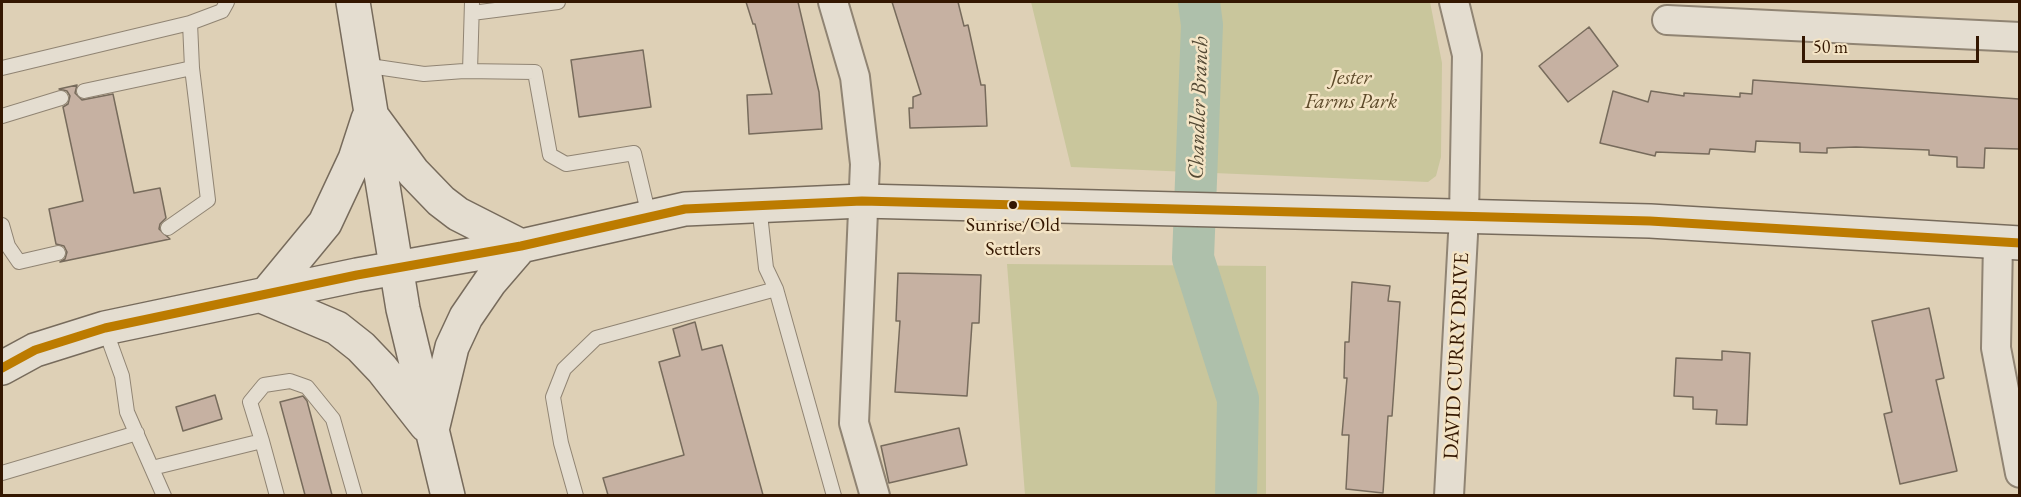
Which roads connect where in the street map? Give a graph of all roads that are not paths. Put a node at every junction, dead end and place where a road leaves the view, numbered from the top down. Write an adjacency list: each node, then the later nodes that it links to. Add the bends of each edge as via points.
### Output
1 (227, 2): 9 (lane, via 222,11)
2 (353, 2): 11 (main road)
3 (558, 2): 6 (lane)
4 (833, 2): 19 (street, via 855,77 865,164)
5 (1454, 2): 22 (street, DAVID CURRY DRIVE, via 1467,55)
6 (472, 7): 14 (lane)
7 (1800, 13): 8 (street); 10 (street)
8 (1667, 20)
9 (190, 22): 12 (lane); 13 (lane)
10 (2019, 37)
11 (363, 65): 14 (lane, via 424,74); 17 (main road)
12 (2, 68)
13 (192, 68): 15 (lane); 24 (lane, via 207,200)
14 (470, 71): 21 (lane, via 535,72 550,155 566,164 634,153)
15 (84, 91)
16 (61, 98): 18 (lane)
17 (370, 113): 26 (main road, via 413,172 441,201); 28 (main road); 30 (main road, via 355,159 325,223)
18 (2, 116)
19 (862, 201): 20 (main road); 22 (main road); 45 (street, via 854,423)
20 (759, 205): 21 (main road, via 685,209); 29 (lane, via 766,268)
21 (649, 216): 26 (main road)
22 (1464, 216): 25 (main road, via 1650,221); 46 (street, DAVID CURRY DRIVE)
23 (2, 225): 27 (lane, via 8,246 19,261)
24 (168, 228)
25 (2008, 242): 37 (street, via 1996,348)
26 (520, 246): 28 (main road); 33 (main road, via 466,317 452,347)
27 (58, 253)
28 (396, 268): 30 (main road); 33 (main road)
29 (776, 289): 43 (lane, via 596,338 564,369 553,397); 44 (lane)
30 (264, 297): 31 (main road); 33 (main road, via 338,328 382,369)
31 (105, 328): 32 (main road, via 35,350); 34 (lane)
32 (2, 368)
33 (431, 431): 42 (main road)
34 (137, 433): 36 (lane); 38 (lane)
35 (261, 441): 36 (lane); 40 (lane); 41 (lane, via 250,402 264,385 290,381 307,387 333,419)
36 (152, 468): 39 (lane)
37 (2019, 473)
38 (2, 474)
39 (164, 495)
40 (277, 495)
41 (355, 495)
42 (448, 495)
43 (576, 495)
44 (834, 495)
45 (875, 495)
46 (1449, 495)

